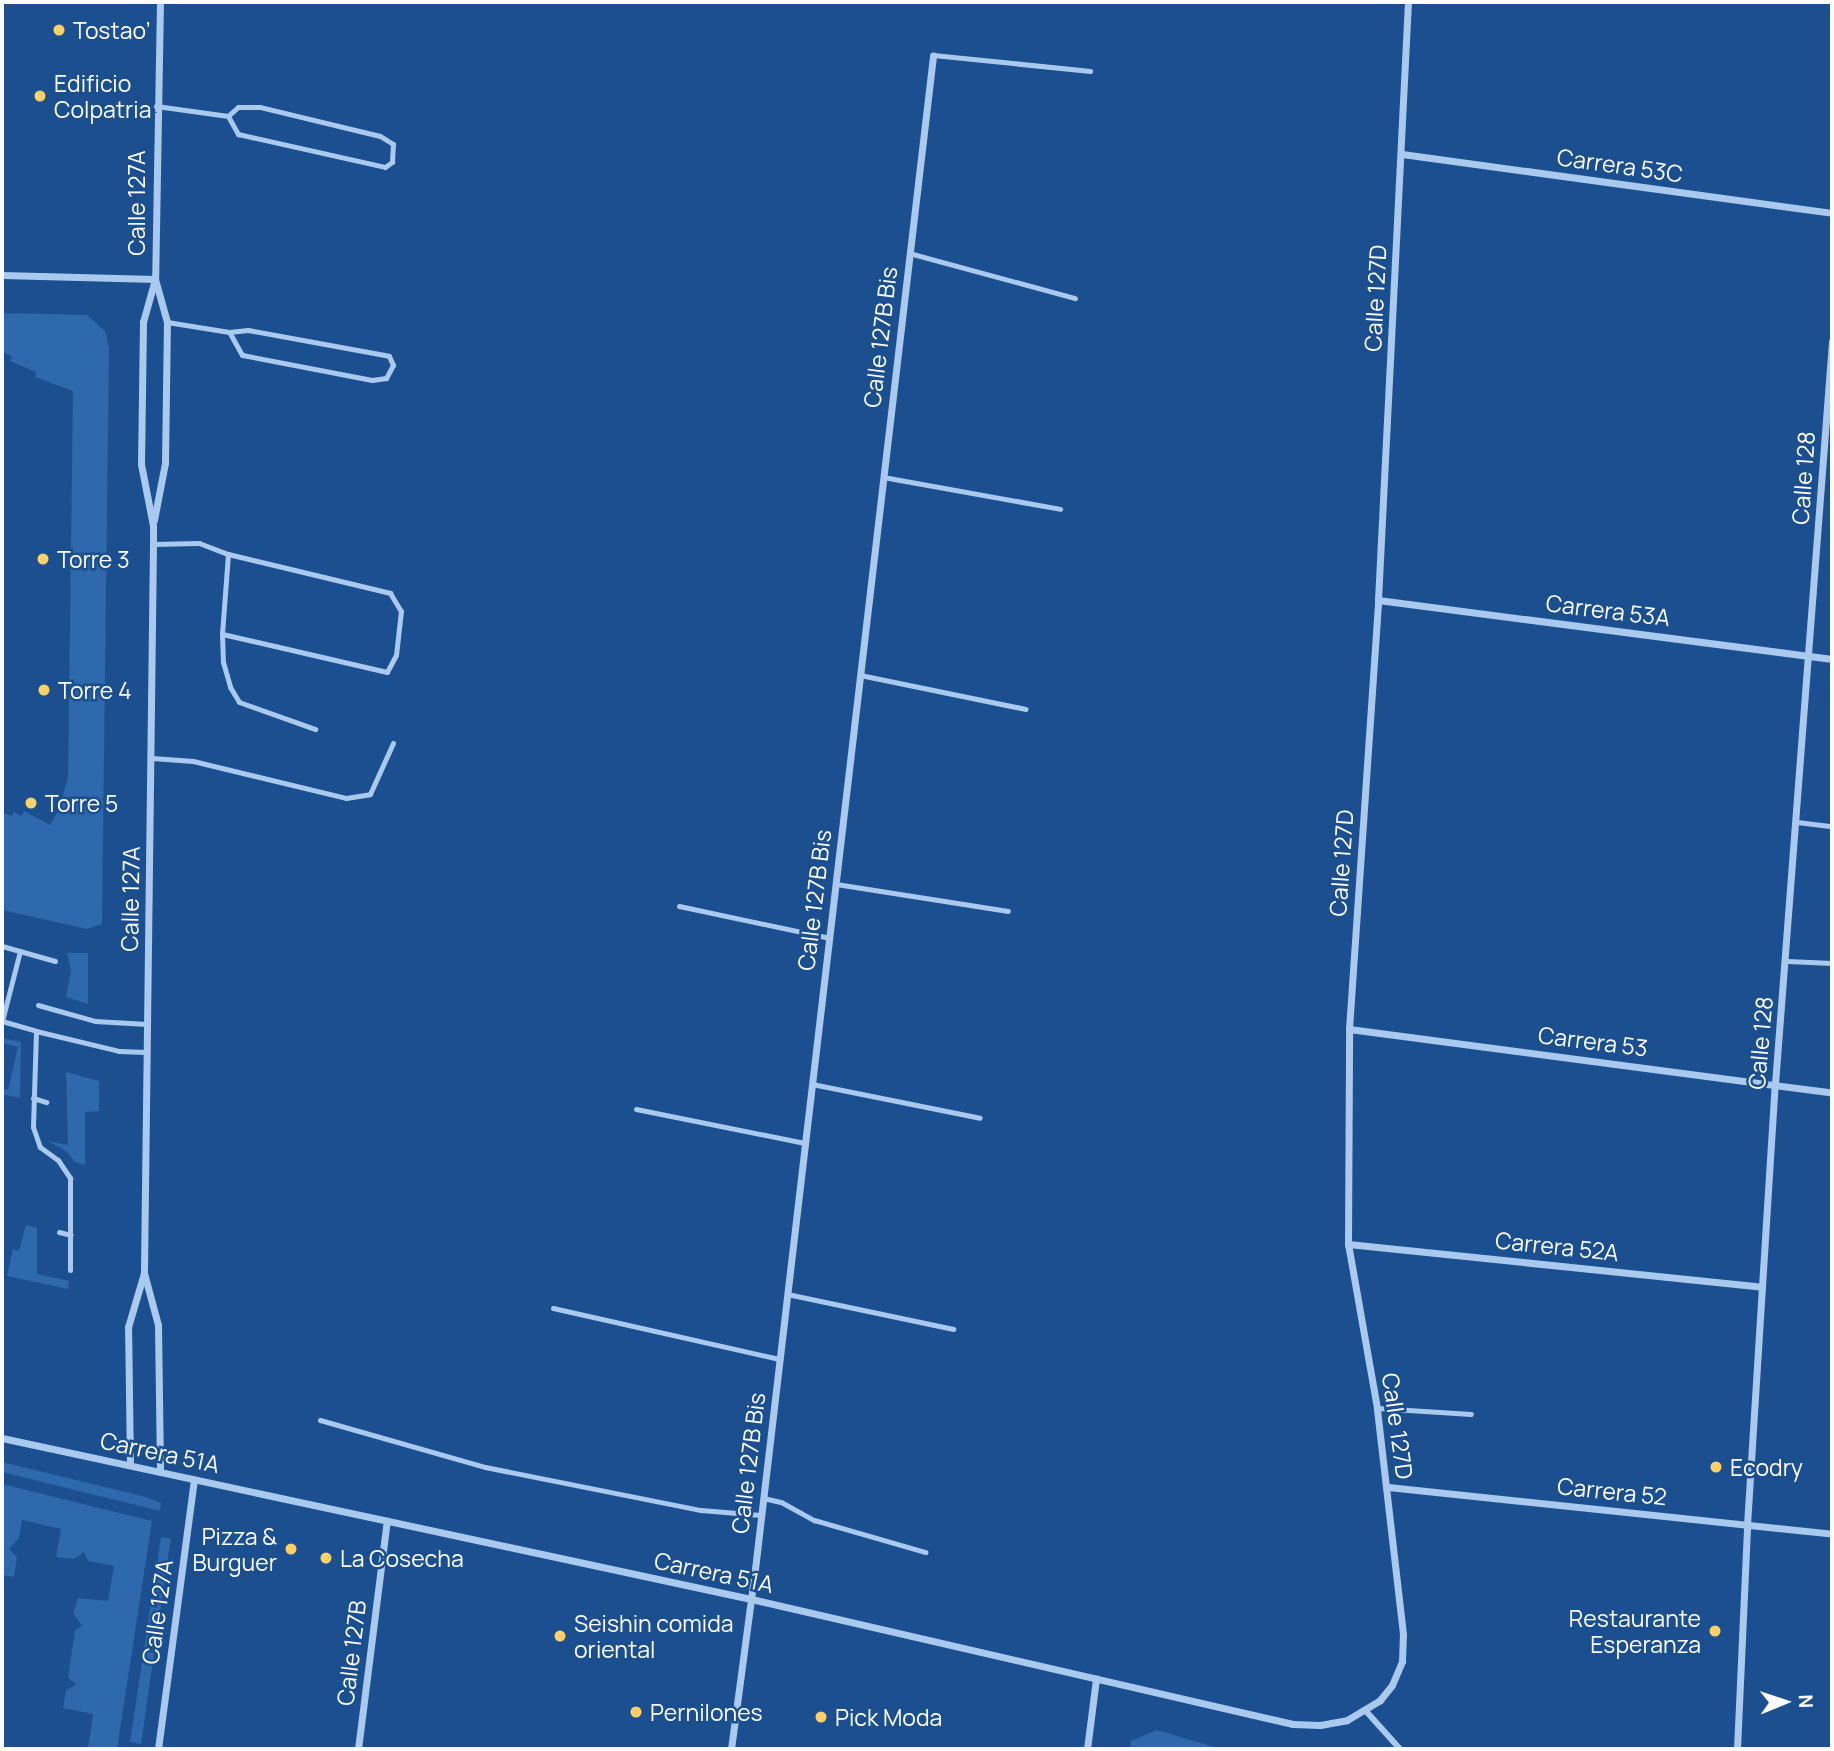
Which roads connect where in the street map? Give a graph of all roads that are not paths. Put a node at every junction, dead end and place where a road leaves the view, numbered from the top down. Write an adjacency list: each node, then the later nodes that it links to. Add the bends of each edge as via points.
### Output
1 (160, 2): 5 (street, Calle 127A)
2 (1408, 2): 7 (street, Calle 127D)
3 (933, 55): 4 (lane); 9 (street, Calle 127B Bis)
4 (1090, 71)
5 (156, 106): 6 (lane); 11 (street, Calle 127A)
6 (228, 116): 6 (lane, via 238,107 260,107 380,136 393,144 392,162 385,167 238,134)
7 (1402, 155): 8 (street, Carrera 53C); 21 (street, Calle 127D)
8 (1832, 213)
9 (909, 253): 12 (lane); 16 (street, Calle 127B Bis)
10 (2, 275): 11 (street)
11 (155, 279): 13 (street, Calle 127A); 18 (street, Calle 127A, via 143,322 141,464)
12 (1075, 298)
13 (167, 322): 14 (lane); 18 (street, Calle 127A, via 165,463)
14 (229, 332): 14 (lane, via 248,330 389,356 393,365 386,378 372,380 242,355)
15 (1832, 341): 23 (street, Calle 128)
16 (883, 477): 17 (lane); 25 (street, Calle 127B Bis)
17 (1060, 509)
18 (153, 526): 19 (street, Calle 127A)
19 (153, 544): 20 (lane, via 199,543); 29 (street, Calle 127A)
20 (228, 554): 22 (lane); 22 (lane, via 390,593 401,611 396,655 387,672)
21 (1378, 600): 23 (street, Carrera 53A); 43 (street, Calle 127D)
22 (222, 634): 27 (lane, via 223,662 239,702)
23 (1810, 656): 24 (street, Carrera 53A); 30 (street, Calle 128)
24 (1832, 659)
25 (860, 675): 26 (lane); 32 (street, Calle 127B Bis)
26 (1026, 709)
27 (315, 729)
28 (393, 743): 29 (lane, via 370,794 346,798 193,761)
29 (152, 758): 42 (street, Calle 127A)
30 (1797, 822): 31 (lane); 39 (street, Calle 128)
31 (1832, 826)
32 (836, 884): 34 (lane); 35 (street, Calle 127B Bis)
33 (679, 906): 35 (lane)
34 (1008, 911)
35 (829, 938): 46 (street, Calle 127B Bis)
36 (2, 946): 37 (lane)
37 (20, 951): 38 (lane); 44 (lane, via 2,1021)
38 (55, 961)
39 (1787, 961): 40 (lane); 47 (street, Calle 128)
40 (1832, 963)
41 (37, 1005): 42 (lane, via 95,1021)
42 (147, 1024): 45 (street, Calle 127A)
43 (1349, 1029): 47 (street, Carrera 53); 58 (street, Calle 127D)
44 (36, 1031): 45 (lane); 49 (lane)
45 (146, 1052): 60 (street, Calle 127A)
46 (812, 1084): 52 (lane); 55 (street, Calle 127B Bis)
47 (1775, 1084): 48 (street, Carrera 53); 61 (street, Calle 128)
48 (1832, 1093)
49 (33, 1098): 50 (lane); 54 (lane)
50 (46, 1102)
51 (636, 1110): 55 (lane)
52 (980, 1118)
53 (23, 1126): 54 (lane)
54 (33, 1127): 57 (lane, via 40,1147 58,1160 70,1178)
55 (805, 1143): 62 (street, Calle 127B Bis)
56 (59, 1232): 57 (lane)
57 (71, 1235): 59 (lane)
58 (1348, 1244): 61 (street, Carrera 52A); 66 (street, Calle 127D)
59 (70, 1270)
60 (144, 1273): 70 (street, Calle 127A, via 128,1327); 71 (street, Calle 127A, via 158,1325)
61 (1762, 1287): 77 (street, Calle 128)
62 (788, 1294): 64 (lane); 65 (street, Calle 127B Bis)
63 (553, 1308): 65 (lane)
64 (953, 1329)
65 (780, 1359): 74 (street, Calle 127B Bis)
66 (1377, 1408): 67 (lane); 73 (street, Calle 127D)
67 (1471, 1414)
68 (320, 1420): 75 (lane, via 485,1467 701,1510)
69 (2, 1438): 70 (street, Carrera 51A)
70 (130, 1465): 71 (street, Carrera 51A)
71 (160, 1472): 72 (street, Carrera 51A)
72 (194, 1479): 76 (street, Carrera 51A); 83 (street, Calle 127A)
73 (1388, 1487): 77 (street, Carrera 52); 82 (street, Calle 127D, via 1402,1661 1392,1685)
74 (763, 1498): 75 (street, Calle 127B Bis); 79 (lane, via 814,1520)
75 (761, 1516): 80 (street, Calle 127B Bis)
76 (387, 1521): 80 (street, Carrera 51A); 84 (street, Calle 127B)
77 (1747, 1525): 78 (street, Carrera 52); 88 (street, Calle 128)
78 (1832, 1534)
79 (925, 1552)
80 (751, 1599): 81 (street, Carrera 51A); 85 (street, Calle 127B Bis)
81 (1096, 1679): 82 (street, Carrera 51A, via 1293,1724 1347,1720); 86 (street)
82 (1365, 1710): 87 (street)
83 (158, 1749)
84 (358, 1749)
85 (731, 1749)
86 (1087, 1749)
87 (1400, 1749)
88 (1737, 1749)

